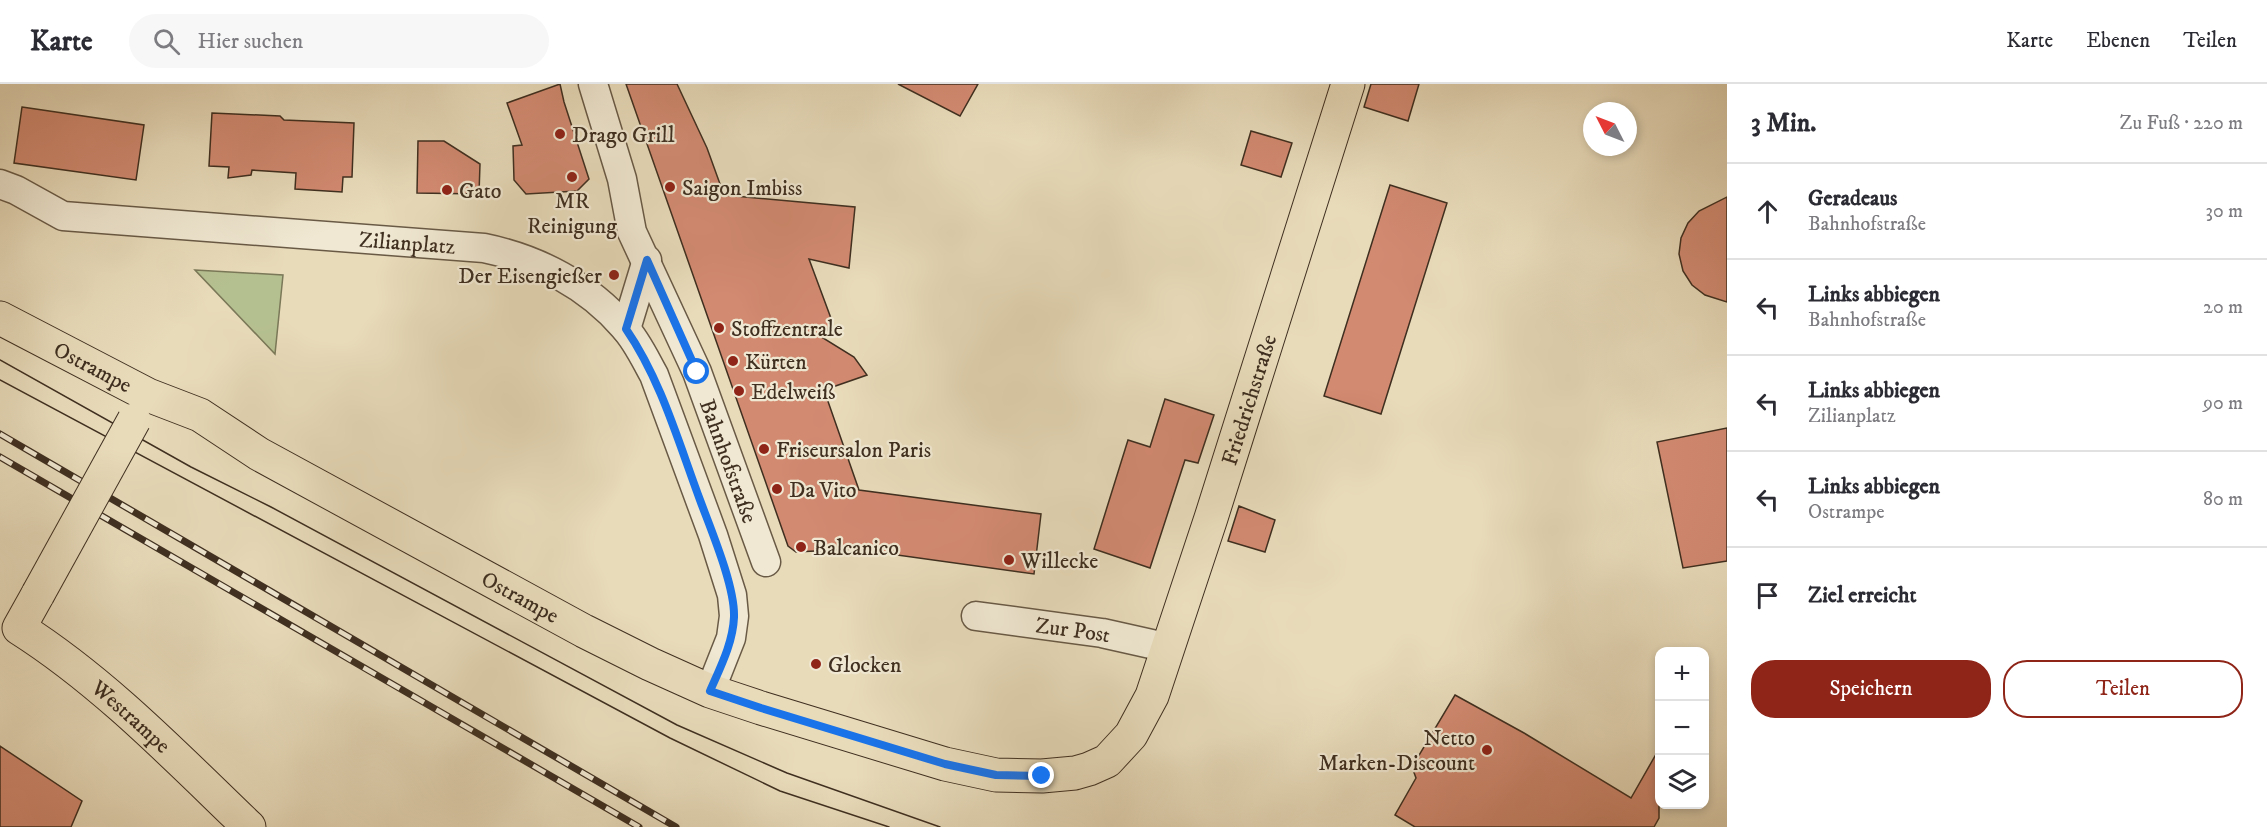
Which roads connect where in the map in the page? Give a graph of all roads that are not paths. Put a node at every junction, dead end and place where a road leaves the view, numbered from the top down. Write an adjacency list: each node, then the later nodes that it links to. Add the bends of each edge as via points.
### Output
1 (593, 84): 4 (street, Bahnhofstraße, via 614,150 632,231)
2 (1348, 84): 11 (main road, Friedrichstraße)
3 (0, 184): 6 (street, Zilianplatz, via 63,216 497,250 575,284)
4 (647, 260): 6 (street); 8 (street, Bahnhofstraße, via 697,372)
5 (0, 318): 7 (main road, Ostrampe)
6 (626, 329): 12 (street, Zilianplatz, via 654,375 732,595 731,638)
7 (141, 408): 10 (main road, bridge, via 38,594); 12 (main road, Ostrampe, via 200,415 258,454 584,631)
8 (766, 562)
9 (976, 616): 11 (street, Zur Post, via 1102,633)
10 (9, 623): 14 (main road, Westrampe, via 52,650 116,702)
11 (1169, 648): 13 (main road, Friedrichstraße, via 1145,712 1131,735 1111,757)
12 (710, 691): 13 (main road, Ostrampe, via 945,764 996,775)
13 (1076, 773)
14 (249, 827)

